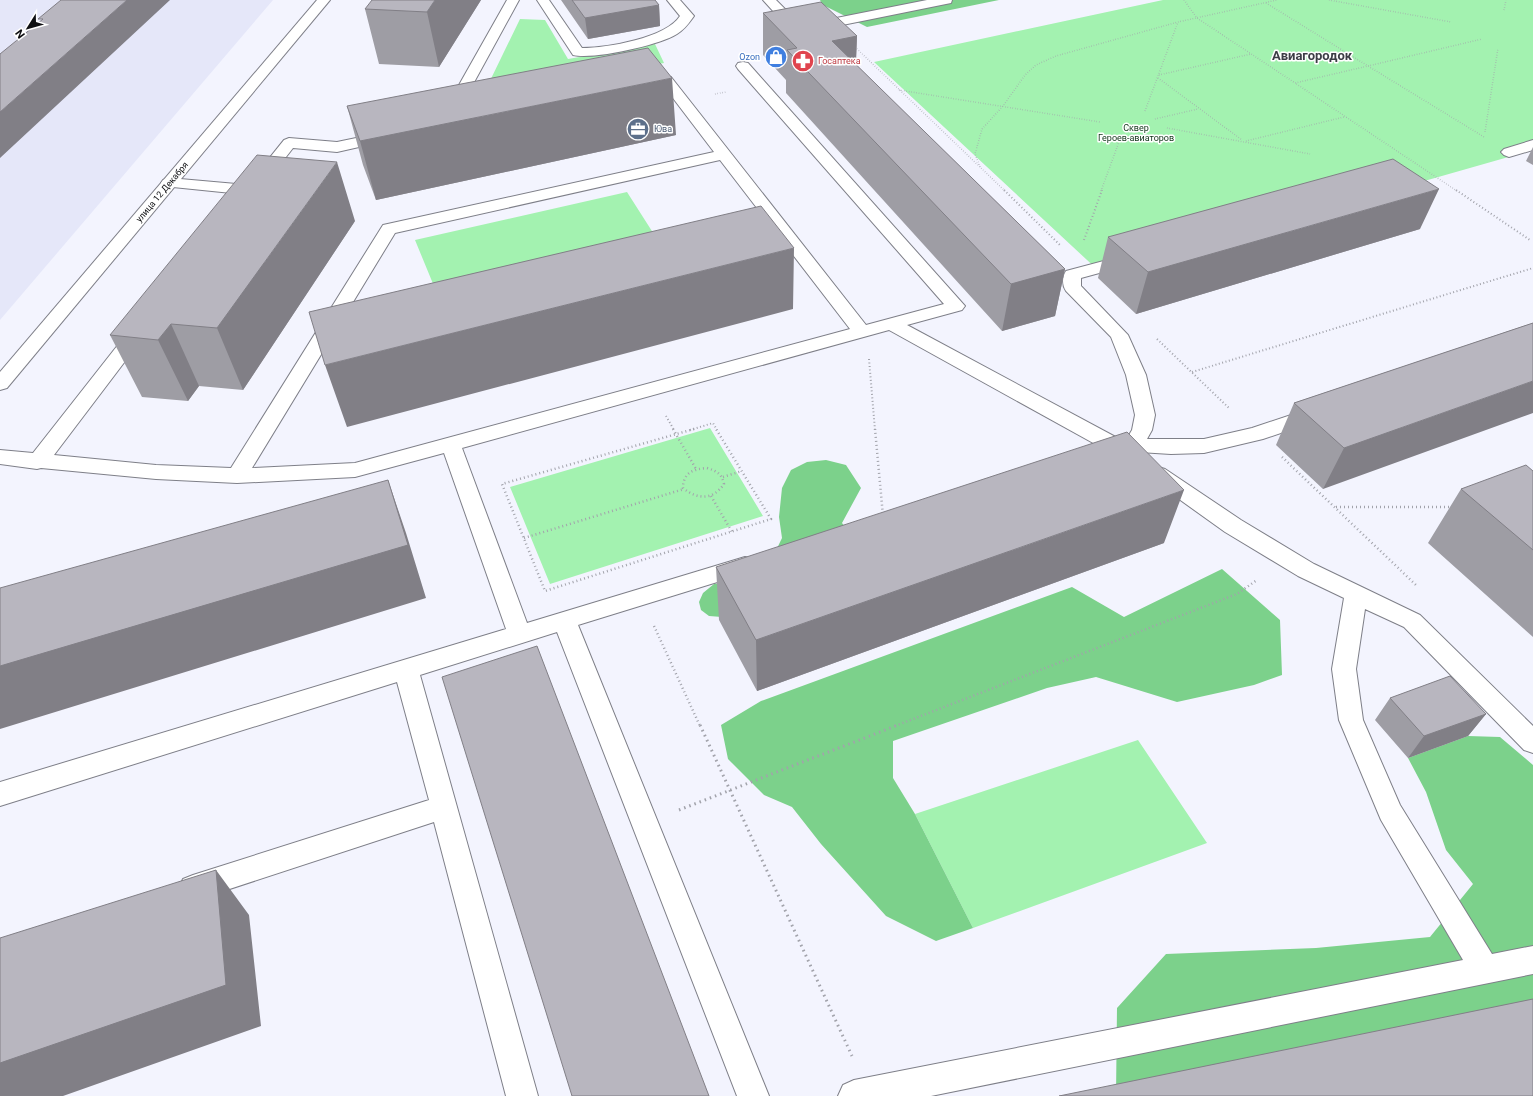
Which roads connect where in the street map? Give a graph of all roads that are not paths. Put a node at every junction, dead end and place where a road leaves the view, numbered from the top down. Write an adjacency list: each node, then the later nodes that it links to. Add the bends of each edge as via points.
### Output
1 (324, 0): 14 (main road, улица 12 Декабря)
2 (513, 0): 9 (main road)
3 (544, 0): 4 (main road, via 578,52 588,52 668,35 685,23 687,16)
4 (673, 0)
5 (769, 0): 6 (main road, via 798,30)
6 (946, 0)
7 (744, 66): 19 (main road, via 956,306)
8 (635, 86): 13 (main road, via 666,80)
9 (448, 118)
10 (398, 134): 16 (main road, via 332,153 289,143)
11 (1533, 145): 12 (main road)
12 (1508, 152)
13 (724, 155): 20 (main road, via 775,231); 22 (main road, via 389,229)
14 (169, 183): 16 (main road); 23 (main road, улица 12 Декабря)
15 (272, 192): 16 (main road)
16 (246, 197)
17 (1148, 254): 26 (main road, via 1082,266 1072,275 1072,287 1119,335 1136,375 1145,415 1142,430)
18 (148, 320): 29 (main road)
19 (891, 324): 20 (main road); 26 (main road)
20 (862, 332): 25 (main road)
21 (342, 336): 22 (main road)
22 (319, 342): 30 (main road)
23 (0, 384)
24 (1331, 408): 26 (main road, via 1256,434 1204,446)
25 (450, 444): 30 (main road, via 355,470); 34 (main road)
26 (1128, 447): 28 (main road); 32 (main road, via 1233,526 1306,570)
27 (0, 457): 29 (main road)
28 (1092, 458)
29 (37, 462): 30 (main road)
30 (237, 476)
31 (757, 561): 33 (main road)
32 (1356, 594): 36 (main road, via 1412,621); 41 (main road, via 1344,669 1351,720 1390,812)
33 (564, 620): 34 (main road); 44 (main road)
34 (520, 634): 35 (main road)
35 (406, 669): 37 (main road); 38 (main road)
36 (1533, 742)
37 (0, 794)
38 (444, 807): 39 (main road); 43 (main road)
39 (173, 894)
40 (1533, 960): 41 (main road)
41 (1485, 970): 42 (main road)
42 (862, 1094)
43 (522, 1096)
44 (753, 1096)

